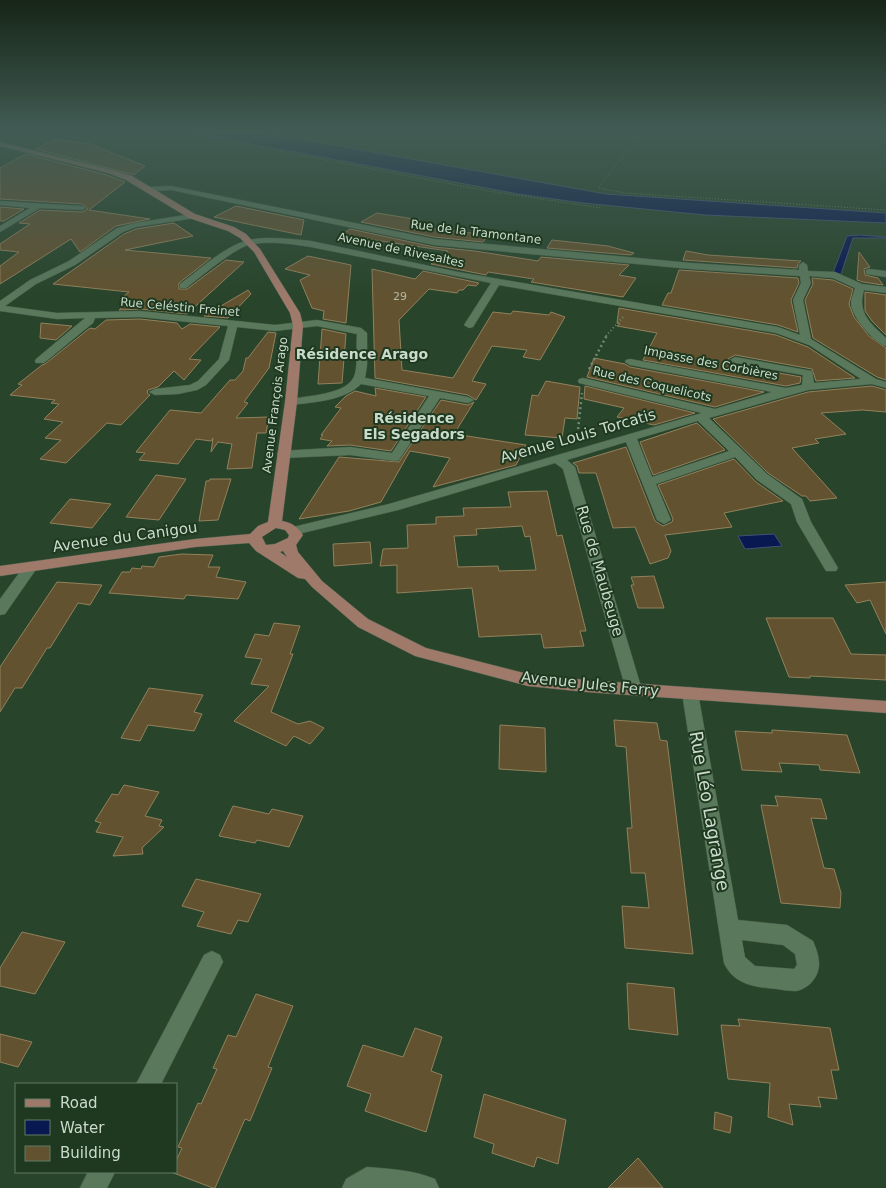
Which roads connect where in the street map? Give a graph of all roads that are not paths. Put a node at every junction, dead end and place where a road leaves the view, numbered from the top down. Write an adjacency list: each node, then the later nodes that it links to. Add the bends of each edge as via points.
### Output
1 (147, 187): 2 (main road)
2 (150, 189): 6 (main road); 9 (street, Rue de la Tramontane, via 170,188 434,242 480,248 681,265)
3 (0, 203): 4 (street)
4 (38, 206): 5 (street); 7 (street)
5 (82, 208)
6 (192, 216): 8 (main road, via 231,229); 16 (street, via 135,224 120,230 72,263 33,282)
7 (0, 230)
8 (250, 242): 12 (street, Avenue de Rivesaltes, via 304,242); 13 (street, via 237,247); 19 (main road, Avenue François Arago, via 295,313)
9 (804, 269): 14 (street, Rue de la Tramontane, via 835,275); 21 (street, via 806,283 798,300)
10 (869, 272): 11 (street)
11 (886, 274)
12 (496, 282): 20 (street); 21 (street, Avenue de Rivesaltes, via 778,330)
13 (183, 286)
14 (860, 287): 15 (street, Rue de la Tramontane); 22 (street, via 857,309)
15 (886, 290)
16 (0, 307): 17 (street, Rue Celéstin Freinet, via 57,316)
17 (90, 315): 18 (street, Rue Celéstin Freinet, via 140,314); 24 (street, via 90,321)
18 (233, 324): 19 (street, Rue Celéstin Freinet, via 276,328); 32 (street, via 224,360 202,383 194,388)
19 (298, 325): 26 (street, Rue Celéstin Freinet, via 317,323 362,333); 35 (main road, Avenue François Arago)
20 (469, 325)
21 (809, 342): 28 (street, Avenue de Rivesaltes)
22 (886, 343)
23 (735, 360): 30 (street, via 808,373)
24 (40, 361)
25 (630, 362): 31 (street, Impasse des Corbières)
26 (358, 380): 33 (street); 35 (street, via 355,386 343,392)
27 (583, 381): 36 (street, Rue des Coquelicots)
28 (872, 381): 29 (street); 30 (street, Avenue Louis Torcatis)
29 (886, 385)
30 (808, 387): 31 (street, Avenue Louis Torcatis)
31 (788, 391): 36 (street, Avenue Louis Torcatis)
32 (156, 392)
33 (436, 394): 34 (street); 39 (street, via 395,457 350,450)
34 (468, 400)
35 (291, 402): 39 (main road, Avenue François Arago)
36 (714, 413): 37 (street, Avenue Louis Torcatis)
37 (701, 417): 38 (street, Avenue Louis Torcatis); 40 (street)
38 (630, 438): 41 (street, Avenue Louis Torcatis); 42 (street)
39 (283, 454): 44 (main road, Avenue François Arago)
40 (736, 454): 42 (street); 50 (street, via 797,502 804,522)
41 (557, 459): 45 (street, Avenue Louis Torcatis, via 393,507); 54 (street, Rue de Maubeuge, via 569,467)
42 (649, 482): 43 (street)
43 (664, 520)
44 (275, 524): 45 (main road, via 285,525); 46 (main road, via 264,527)
45 (294, 531): 47 (main road, via 296,535)
46 (254, 538): 48 (main road, via 255,543); 49 (main road, Avenue du Canigou, via 195,543)
47 (289, 545): 48 (main road); 52 (main road, Avenue Jules Ferry, via 291,553)
48 (265, 549): 52 (main road, Avenue Jules Ferry)
49 (30, 568): 51 (main road, Avenue du Canigou); 53 (street)
50 (831, 568)
51 (0, 571)
52 (317, 584): 54 (main road, Avenue Jules Ferry, via 363,623 421,652 528,680)
53 (0, 610)
54 (634, 690): 55 (main road, Avenue Jules Ferry)
55 (690, 693): 56 (main road, Avenue Jules Ferry); 57 (street, Rue Léo Lagrange)
56 (886, 707)
57 (731, 929)
58 (212, 962): 59 (street)
59 (149, 1083)
60 (101, 1173): 61 (street)
61 (93, 1188)
62 (355, 1188): 63 (street, via 367,1180)
63 (426, 1188)

